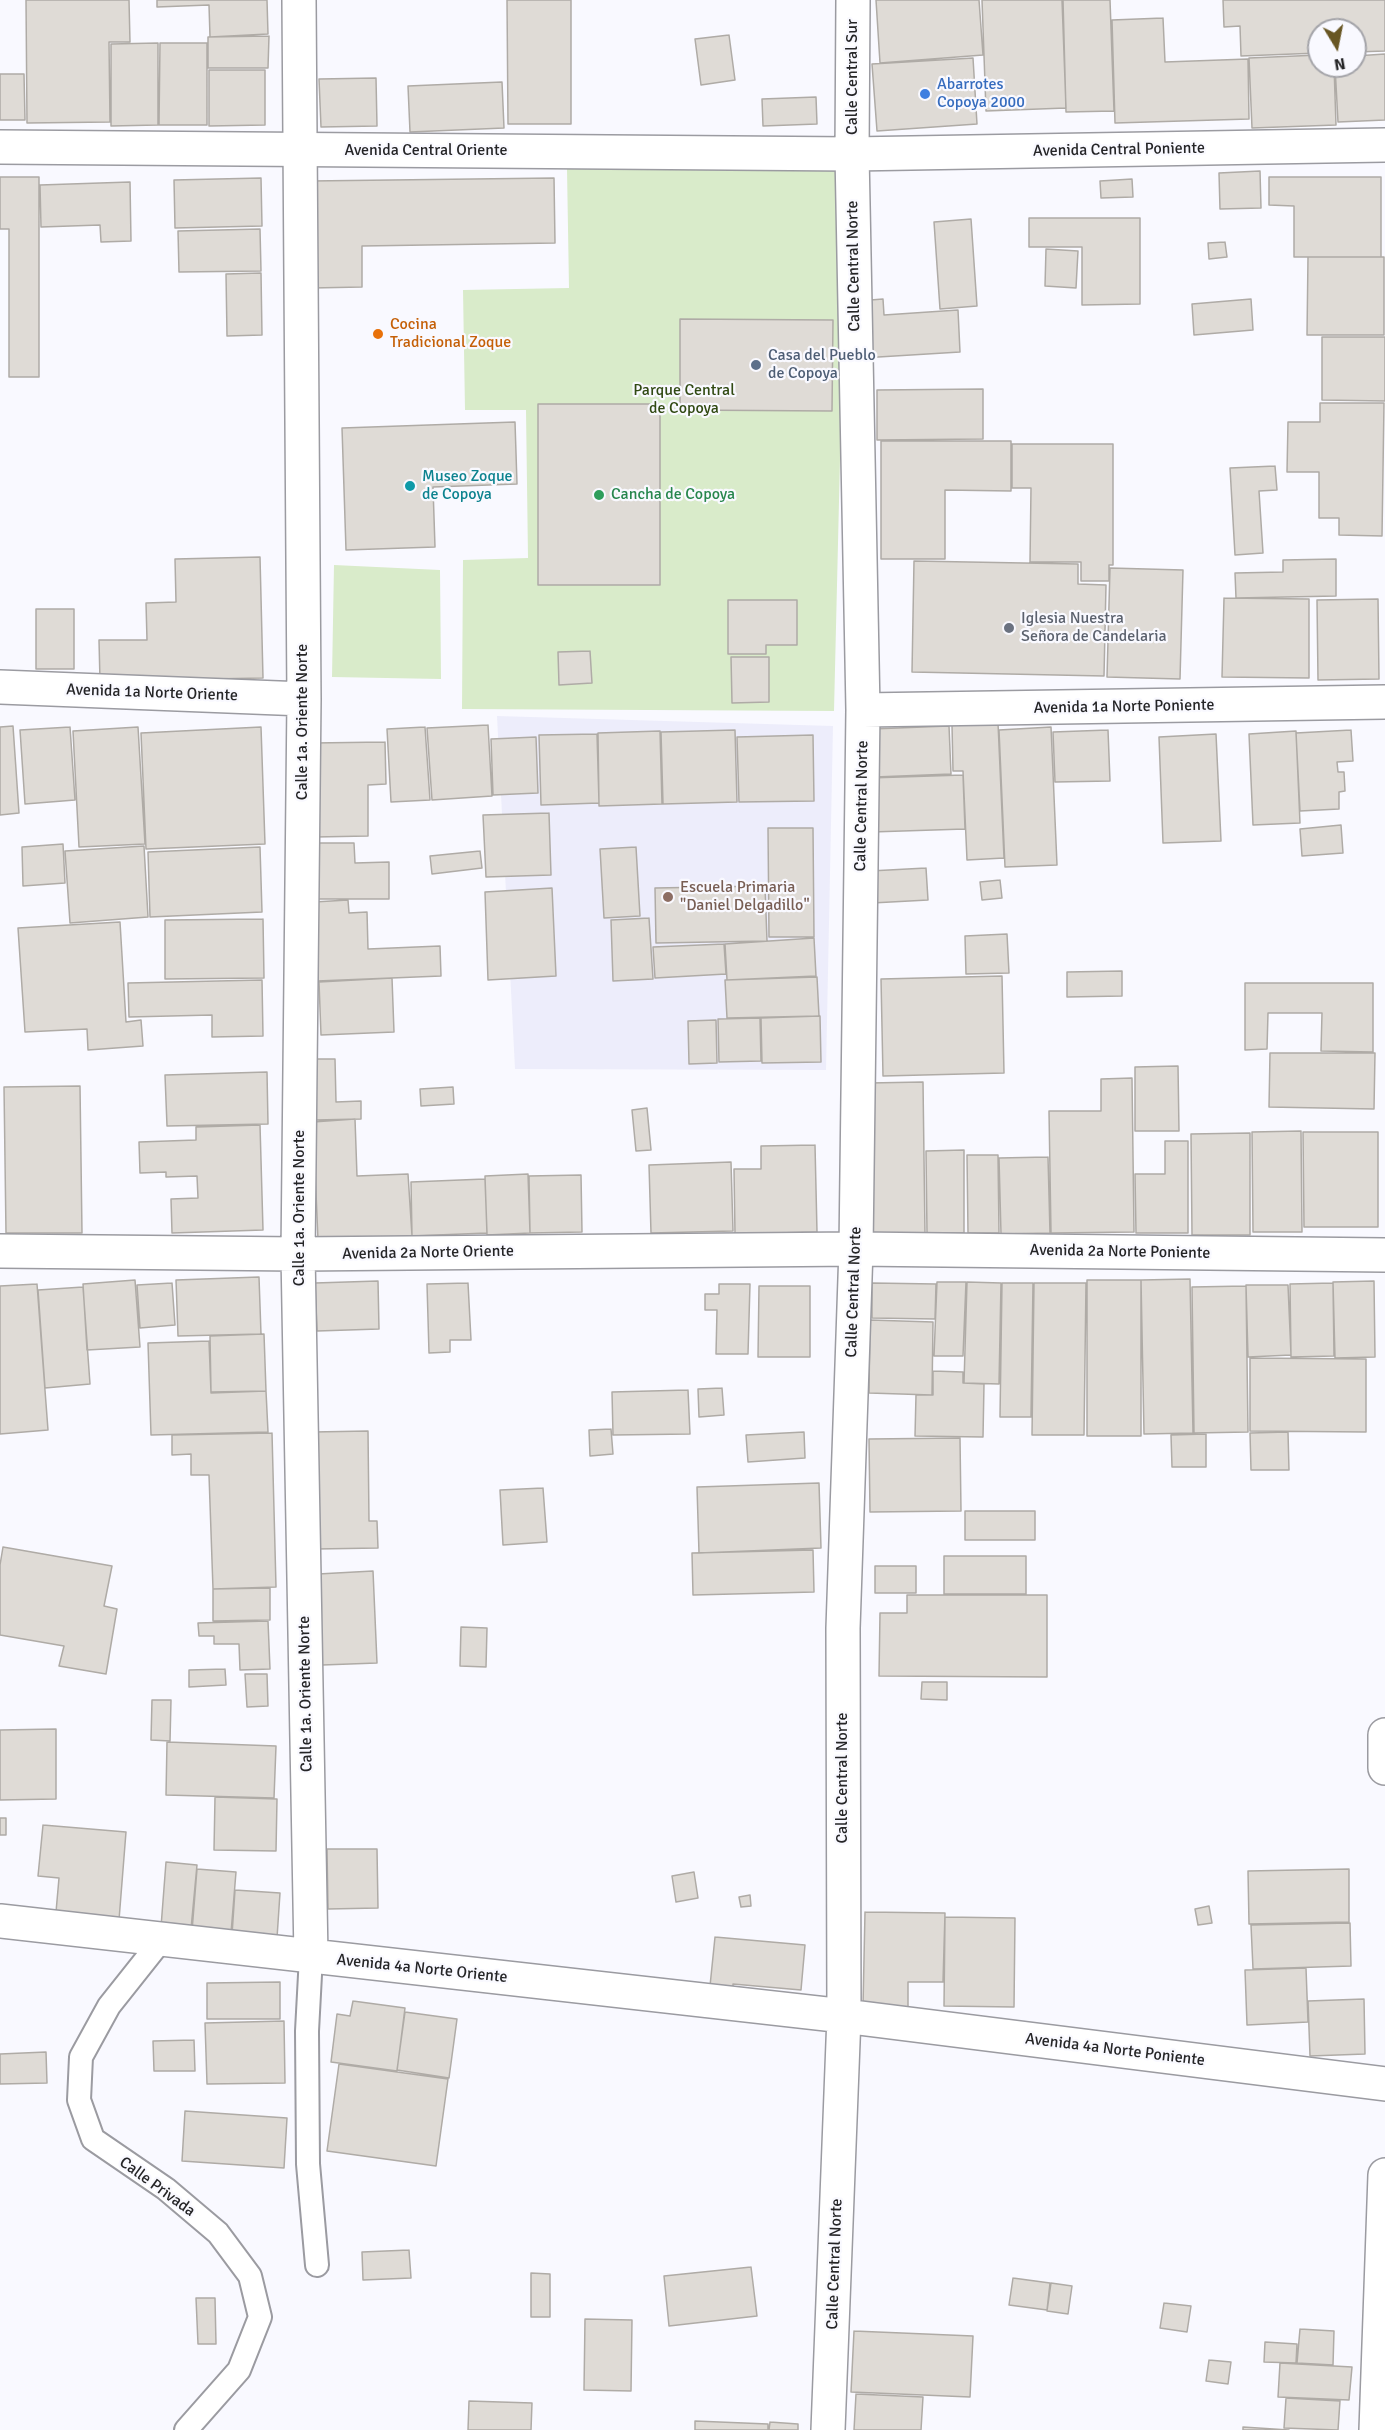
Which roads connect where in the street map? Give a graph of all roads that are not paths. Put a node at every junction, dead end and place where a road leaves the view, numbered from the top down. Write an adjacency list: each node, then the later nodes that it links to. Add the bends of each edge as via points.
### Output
1 (298, 0): 5 (street, Calle 1a. Oriente Norte)
2 (853, 0): 6 (street, Calle Central Sur)
3 (1385, 145): 6 (street, Avenida Central Poniente)
4 (0, 147): 5 (street, Avenida Central Oriente)
5 (299, 150): 6 (street, Avenida Central Oriente); 8 (street, Calle 1a. Oriente Norte)
6 (852, 154): 10 (street, Calle Central Norte)
7 (0, 687): 8 (street, Avenida 1a Norte Oriente)
8 (304, 699): 13 (street, Calle 1a. Oriente Norte)
9 (1385, 702): 10 (street, Avenida 1a Norte Poniente)
10 (863, 710): 11 (street, Calle Central Norte)
11 (856, 1249): 13 (street, Avenida 2a Norte Oriente); 14 (street, Avenida 2a Norte Poniente); 20 (street, Calle Central Norte, via 843,1628)
12 (0, 1251): 13 (street, Avenida 2a Norte Oriente)
13 (298, 1254): 19 (street, Calle 1a. Oriente Norte)
14 (1385, 1255)
15 (1385, 1735): 16 (street)
16 (1385, 1768)
17 (0, 1921): 18 (street, Avenida 4a Norte Oriente)
18 (163, 1938): 19 (street, Avenida 4a Norte Oriente); 24 (lane, Calle Privada, via 109,2006 81,2057 79,2100 93,2139 166,2189 218,2234 250,2276 260,2317 239,2370)
19 (311, 1956): 20 (street, Avenida 4a Norte Oriente); 23 (lane, Calle 1a. Oriente Norte, via 308,2164)
20 (844, 2016): 21 (street, Avenida 4a Norte Poniente); 25 (street, Calle Central Norte)
21 (1385, 2084)
22 (1385, 2175): 26 (street)
23 (317, 2265)
24 (186, 2430)
25 (828, 2430)
26 (1376, 2430)

